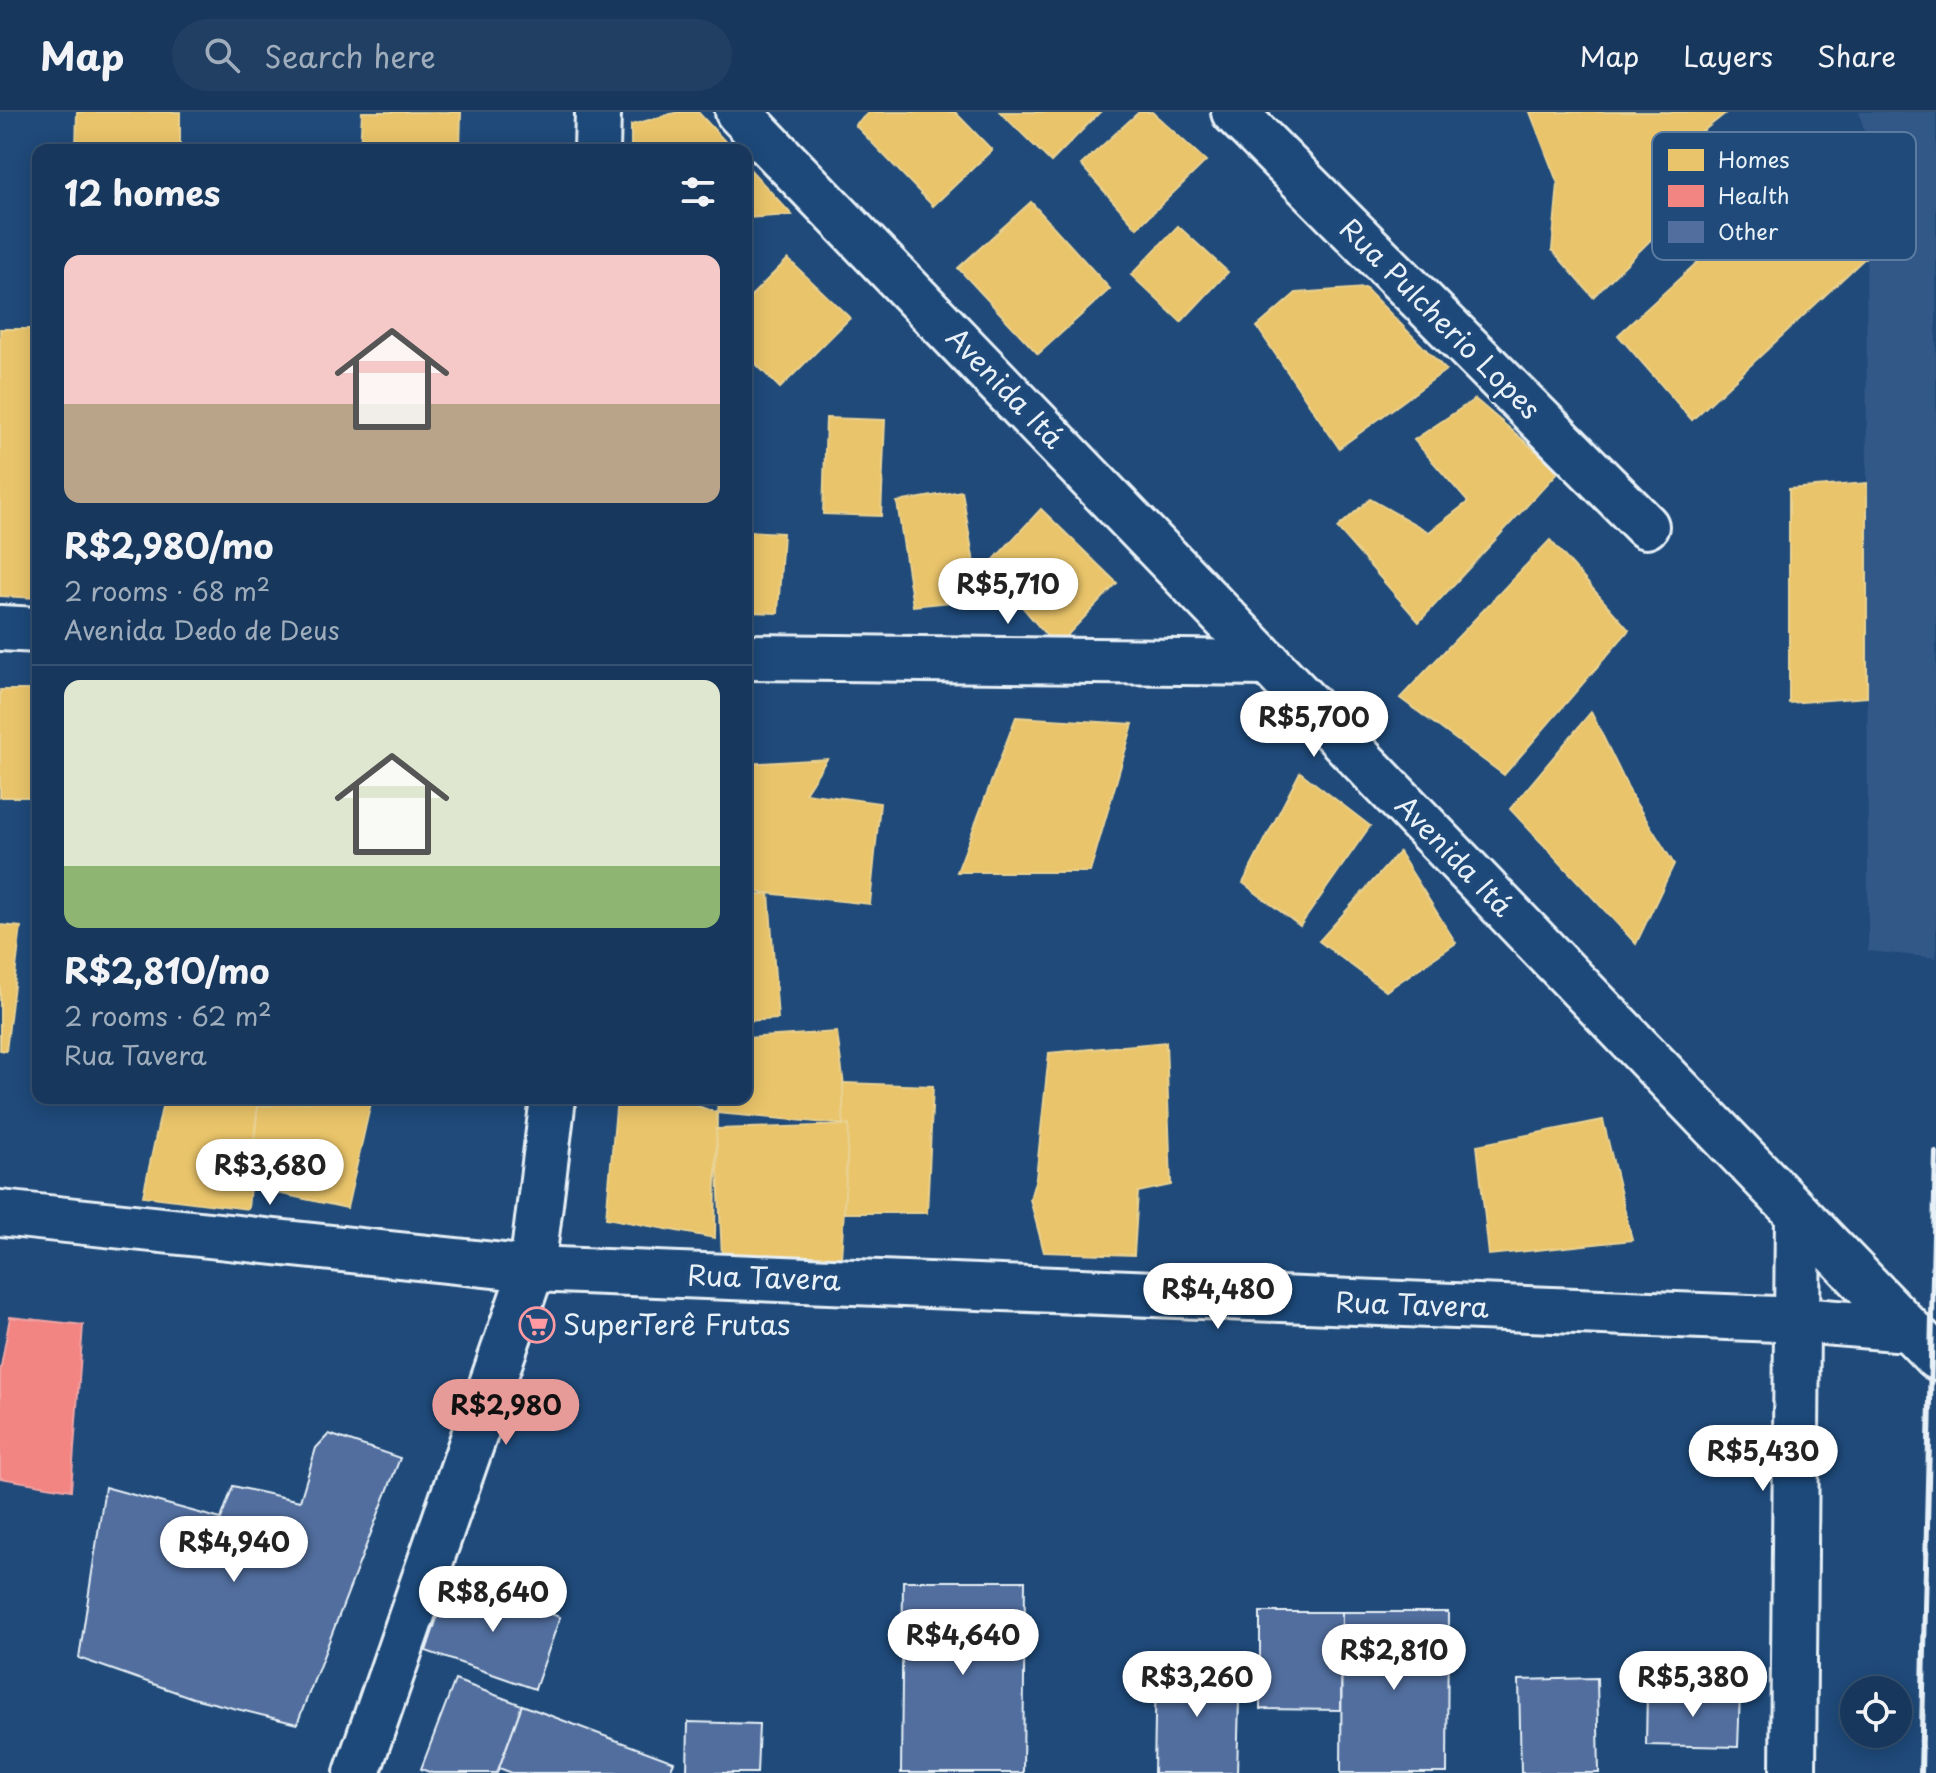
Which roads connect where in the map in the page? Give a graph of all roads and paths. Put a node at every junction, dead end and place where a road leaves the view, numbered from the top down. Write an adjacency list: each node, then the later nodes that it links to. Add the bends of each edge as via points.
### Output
1 (598, 112): 4 (street)
2 (1234, 112): 5 (street, Rua Pulcherio Lopes)
3 (754, 117): 9 (street, Avenida Itá)
4 (597, 144)
5 (1646, 526)
6 (0, 628): 7 (street)
7 (32, 630)
8 (752, 657): 9 (street)
9 (1269, 663): 12 (street, Avenida Itá)
10 (552, 1104): 13 (street)
11 (0, 1213): 13 (street, Rua Tavera)
12 (1798, 1214): 14 (street); 15 (street, Avenida Itá)
13 (532, 1269): 14 (street, Rua Tavera); 16 (street)
14 (1800, 1320): 15 (street, Rua Tavera); 17 (street)
15 (1922, 1343)
16 (357, 1773)
17 (1793, 1773)

